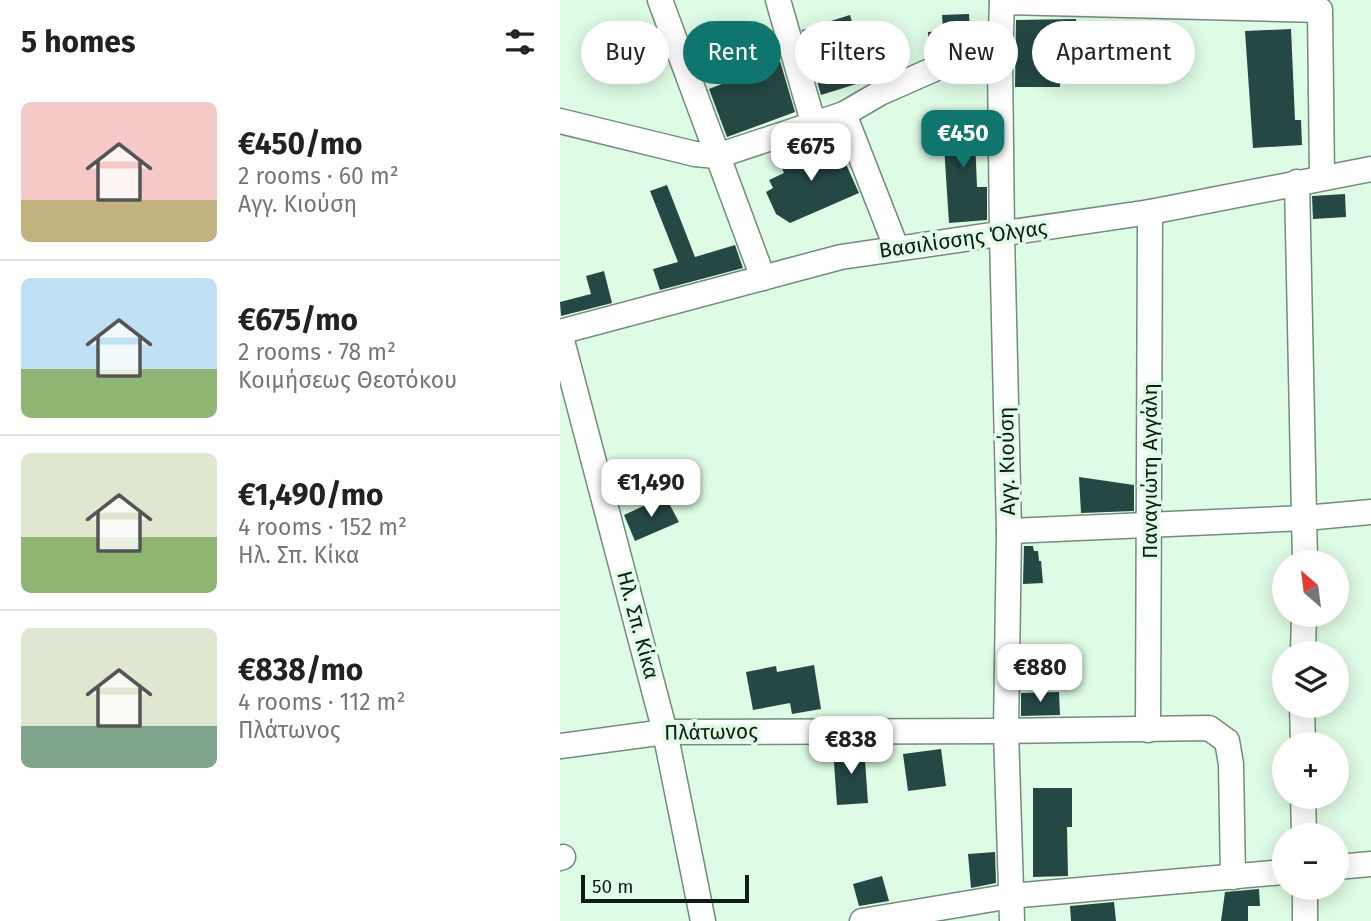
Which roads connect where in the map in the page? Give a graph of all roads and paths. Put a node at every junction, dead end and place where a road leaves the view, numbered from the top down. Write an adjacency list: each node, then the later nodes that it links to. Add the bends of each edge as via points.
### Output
1 (660, 0): 10 (street)
2 (778, 0): 9 (street)
3 (1002, 1): 4 (street, Αγγ. Κιούση); 12 (street, via 1320,10)
4 (1001, 21)
5 (924, 74): 7 (street)
6 (1000, 84): 15 (street, Αγγ. Κιούση)
7 (844, 114): 9 (street); 16 (street)
8 (560, 121): 10 (street)
9 (813, 122): 10 (street)
10 (718, 156): 17 (street)
11 (1371, 169): 12 (street, Βασιλίσσης Όλγας)
12 (1322, 177): 13 (street, Βασιλίσσης Όλγας)
13 (1297, 182): 14 (street, Βασιλίσσης Όλγας); 21 (street)
14 (1150, 212): 15 (street, Βασιλίσσης Όλγας); 22 (street, Παναγιώτη Αγγάλη)
15 (1002, 235): 16 (street, Βασιλίσσης Όλγας); 23 (street, Αγγ. Κιούση)
16 (896, 247): 17 (street, Βασιλίσσης Όλγας)
17 (763, 278): 18 (street, Βασιλίσσης Όλγας)
18 (560, 332): 19 (street, Ηλ. Σπ. Κίκα)
19 (569, 398): 27 (street, Ηλ. Σπ. Κίκα)
20 (1371, 512): 21 (street)
21 (1305, 518): 22 (street); 24 (street)
22 (1151, 524): 23 (street); 25 (street, Παναγιώτη Αγγάλη)
23 (1009, 531): 26 (street, Αγγ. Κιούση)
24 (1305, 550)
25 (1148, 730): 26 (street, Πλάτωνος); 32 (street, Πλάτωνος, via 1209,728 1227,741)
26 (1006, 731): 27 (street, Πλάτωνος); 33 (street, Αγγ. Κιούση)
27 (665, 732): 28 (street, Πλάτωνος); 35 (street, Ηλ. Σπ. Κίκα)
28 (560, 746)
29 (1371, 864): 30 (street)
30 (1349, 866)
31 (1272, 873): 32 (street)
32 (1233, 877): 33 (street)
33 (1011, 896): 36 (street); 37 (street, Αγγ. Κιούση)
34 (1305, 900): 38 (street)
35 (704, 921)
36 (864, 921)
37 (1012, 921)
38 (1306, 921)

